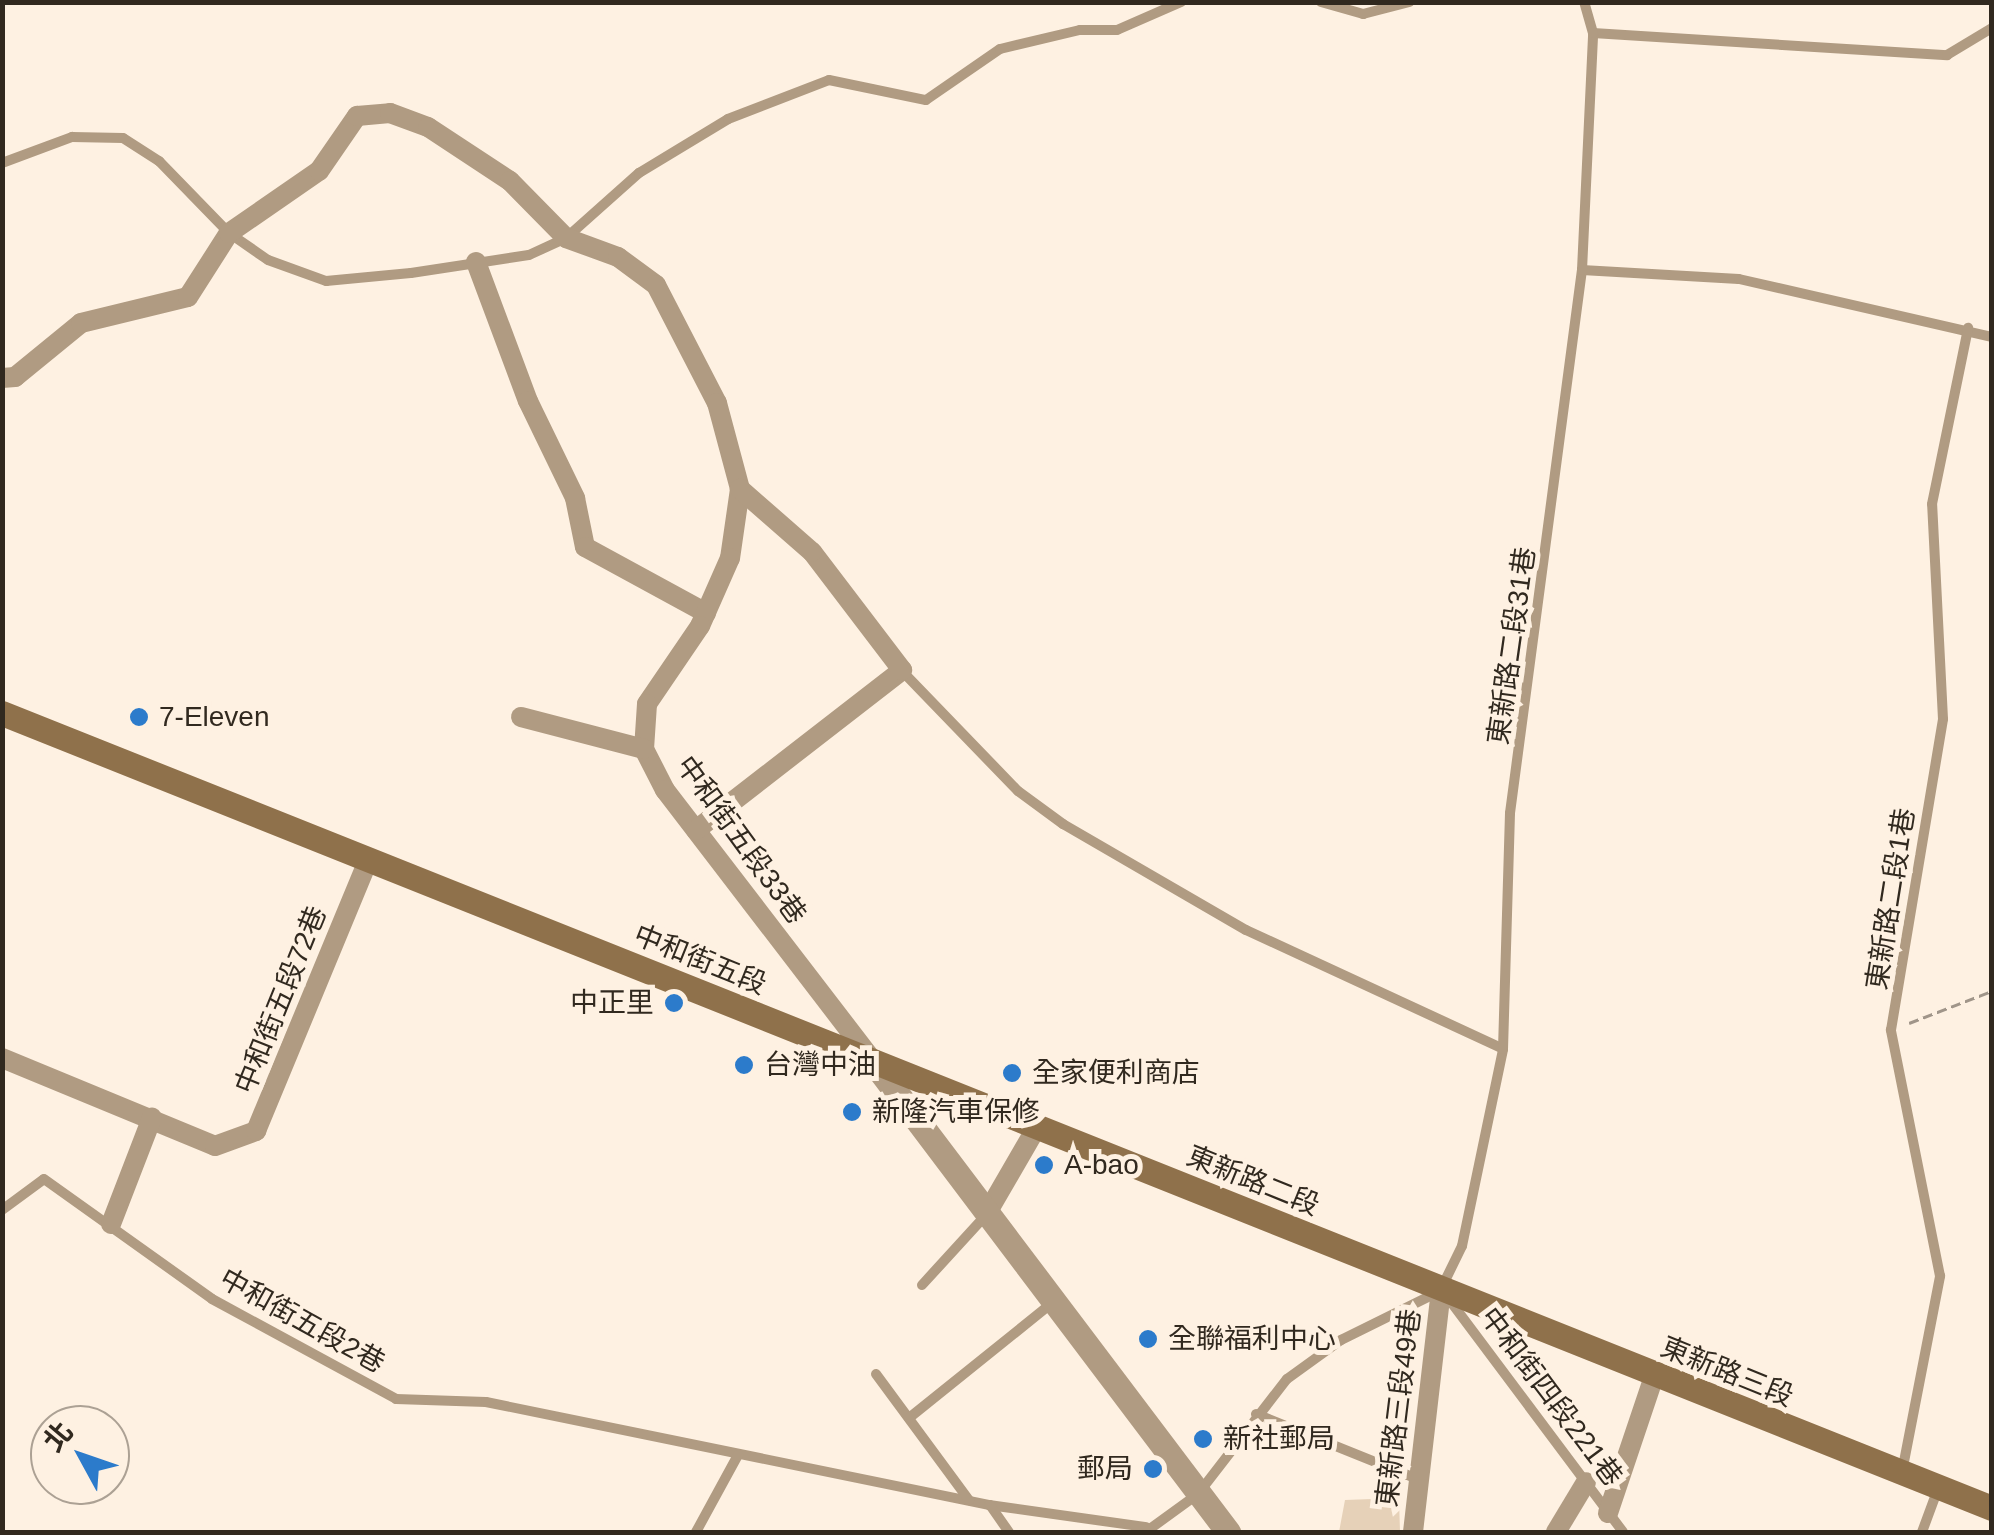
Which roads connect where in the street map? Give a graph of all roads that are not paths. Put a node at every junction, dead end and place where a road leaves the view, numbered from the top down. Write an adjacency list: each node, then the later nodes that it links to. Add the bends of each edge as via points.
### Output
1 (1181, 2): 9 (lane, via 1117,30 1080,30 1000,49 926,100 829,80 728,119 639,173)
2 (1321, 2): 4 (lane, via 1364,14)
3 (1584, 2): 6 (lane, 東新路二段31巷)
4 (1408, 3)
5 (1992, 28): 6 (lane, via 1948,55)
6 (1594, 33): 11 (lane, 東新路二段31巷)
7 (2, 162): 8 (lane, via 72,137 122,138 159,161)
8 (229, 233): 9 (street, 中和街五段33巷, via 318,171 357,116 390,113 428,126 510,182); 10 (lane, via 268,260 326,281); 14 (street, 中和街五段33巷, via 188,297 81,323 15,377)
9 (566, 238): 10 (lane, via 529,255); 15 (street, 中和街五段33巷, via 618,257 656,285 717,403)
10 (476, 262): 16 (street, via 528,401 575,498 585,547)
11 (1582, 270): 12 (lane, via 1740,279); 23 (lane, 東新路二段31巷, via 1510,813)
12 (1968, 328): 13 (lane); 39 (lane, 東新路二段1巷, via 1932,504 1943,719 1891,1030 1940,1276)
13 (1992, 337)
14 (2, 378)
15 (740, 489): 16 (street, 中和街五段33巷, via 730,558); 17 (street, via 812,552)
16 (706, 612): 20 (street, 中和街五段33巷, via 648,704)
17 (902, 670): 21 (street); 23 (lane, via 1018,791 1063,824 1246,930)
18 (2, 713): 22 (main road, 中和街五段)
19 (521, 717): 20 (street)
20 (644, 749): 21 (street, 中和街五段33巷)
21 (696, 830): 25 (street, 中和街五段33巷)
22 (369, 858): 25 (main road, 中和街五段); 26 (street, 中和街五段72巷, via 256,1131 215,1146)
23 (1503, 1049): 32 (lane, 東新路二段31巷, via 1462,1246)
24 (2, 1058): 26 (street, 中和街五段72巷)
25 (874, 1063): 27 (main road, 東新路二段); 29 (street)
26 (152, 1118): 30 (street)
27 (1038, 1125): 29 (street); 32 (main road, 東新路二段)
28 (2, 1210): 30 (lane, 中和街五段2巷, via 44,1179)
29 (987, 1214): 31 (lane); 33 (street)
30 (110, 1224): 38 (lane, 中和街五段2巷, via 212,1299 396,1399 486,1402)
31 (922, 1286)
32 (1440, 1290): 35 (main road, 東新路三段); 36 (lane, via 1342,1340 1286,1379); 40 (street, 東新路三段49巷); 41 (lane, 中和街四段221巷)
33 (1053, 1302): 37 (lane); 43 (street)
34 (876, 1374): 37 (lane)
35 (1654, 1376): 39 (main road, 東新路三段); 47 (street)
36 (1256, 1414): 40 (lane); 43 (lane)
37 (908, 1418): 44 (lane)
38 (738, 1454): 44 (lane, 中和街五段2巷); 49 (lane)
39 (1902, 1473): 42 (main road, 東新路三段)
40 (1415, 1478): 52 (street, 東新路三段49巷)
41 (1586, 1482): 47 (lane, 中和街四段221巷); 53 (street)
42 (1939, 1486): 46 (main road, 東新路三段); 55 (lane)
43 (1198, 1494): 48 (lane); 51 (street)
44 (970, 1501): 45 (lane, 中和街五段2巷)
45 (989, 1504): 48 (lane, 中和街五段2巷); 50 (lane)
46 (1992, 1508)
47 (1608, 1513): 54 (lane, 中和街四段221巷)
48 (1144, 1531)
49 (696, 1532)
50 (1010, 1532)
51 (1228, 1532)
52 (1413, 1532)
53 (1556, 1532)
54 (1622, 1532)
55 (1922, 1532)

